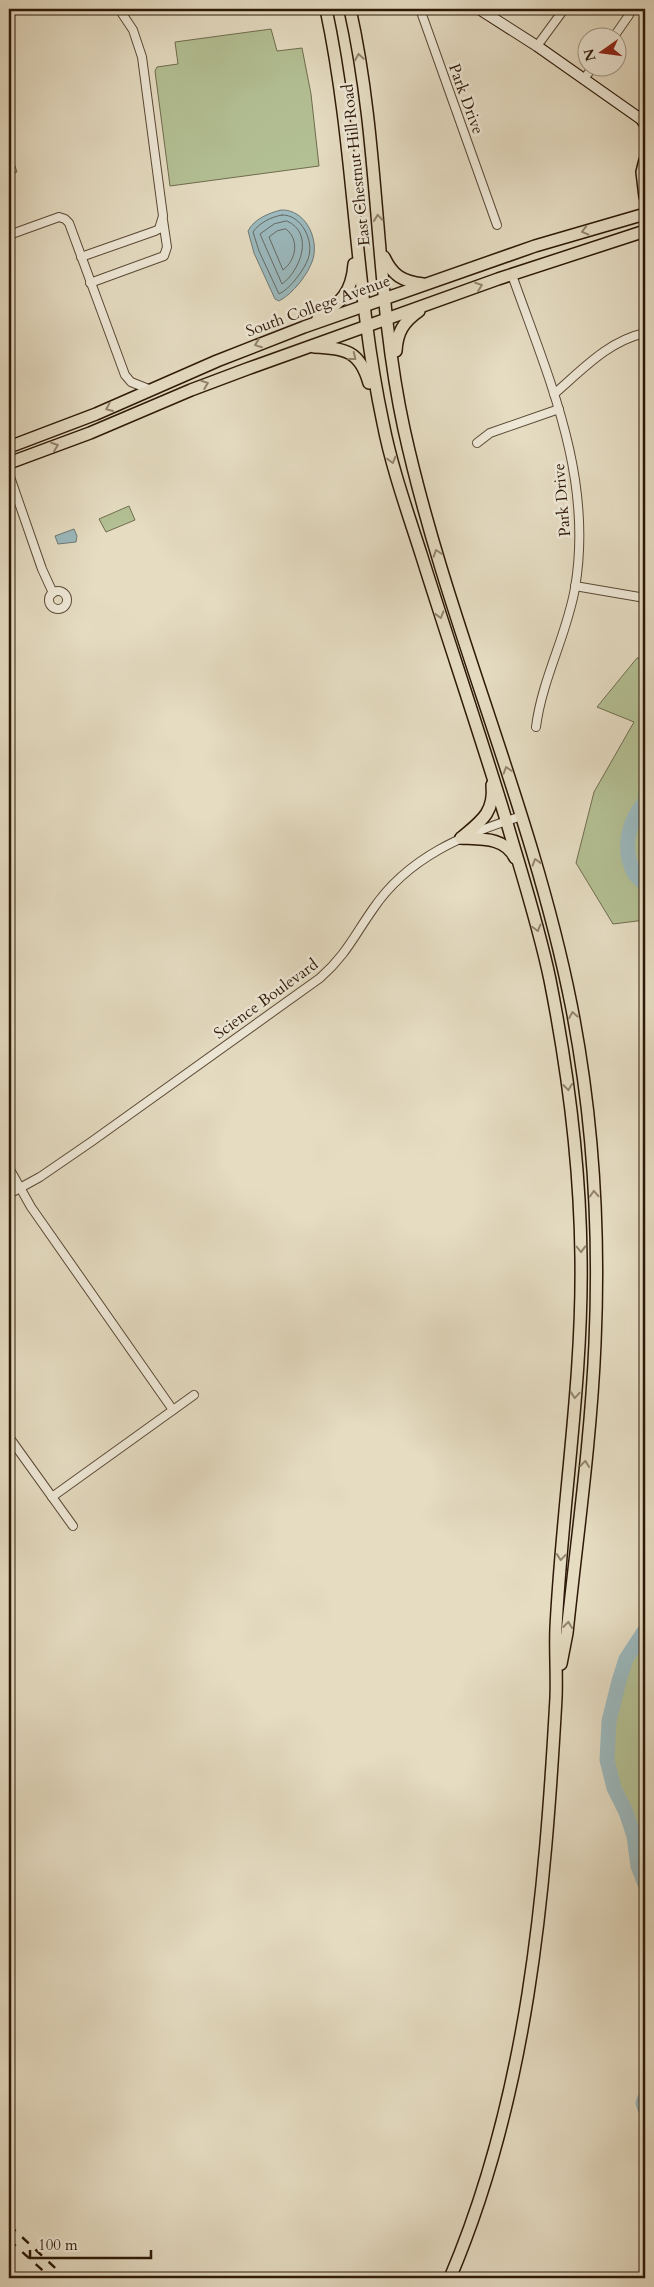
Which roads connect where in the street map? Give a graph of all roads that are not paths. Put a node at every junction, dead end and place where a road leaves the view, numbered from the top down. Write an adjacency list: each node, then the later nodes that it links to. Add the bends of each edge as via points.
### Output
1 (119, 9): 15 (street, via 133,30 142,57)
2 (326, 9): 19 (main road, East Chestnut Hill Road, via 339,79)
3 (420, 9): 17 (street, Park Drive)
4 (479, 9): 9 (street)
5 (630, 9): 8 (street)
6 (351, 11): 21 (main road, East Chestnut Hill Road, one-way to 6, via 366,103)
7 (562, 12): 9 (street)
8 (620, 28)
9 (537, 46): 10 (street)
10 (584, 79): 11 (street)
11 (644, 122)
12 (645, 160): 13 (main road, via 642,172)
13 (645, 199): 16 (main road, via 643,208)
14 (645, 214): 16 (main road, South College Avenue)
15 (163, 216): 22 (street, via 159,229); 24 (street, via 167,247 164,256)
16 (632, 218): 25 (main road, South College Avenue, one-way to 25, via 535,246)
17 (497, 226)
18 (645, 231): 23 (main road)
19 (356, 234): 28 (main road, East Chestnut Hill Road); 31 (main road, via 353,276 346,295)
20 (9, 235): 22 (street, via 59,217 69,223)
21 (382, 252): 25 (main road, via 395,275); 26 (main road, East Chestnut Hill Road)
22 (81, 257): 24 (street)
23 (512, 275): 27 (main road, one-way to 23); 36 (street, Park Drive)
24 (90, 283): 35 (street, via 125,375 131,382)
25 (424, 284): 26 (main road, South College Avenue)
26 (386, 298): 28 (main road, South College Avenue); 29 (main road, East Chestnut Hill Road)
27 (433, 303): 29 (main road); 34 (main road, via 402,327 398,334)
28 (364, 306): 30 (main road, East Chestnut Hill Road); 31 (main road, South College Avenue)
29 (387, 319): 30 (main road); 34 (main road, East Chestnut Hill Road)
30 (367, 326): 33 (main road); 38 (main road, East Chestnut Hill Road)
31 (304, 327): 35 (main road, South College Avenue, one-way to 35)
32 (645, 333): 36 (street, via 622,340 606,350)
33 (307, 347): 38 (main road, one-way to 38, via 338,348 360,361); 41 (main road, one-way to 33)
34 (394, 369): 48 (main road, one-way to 34, via 422,500)
35 (151, 390): 40 (main road, South College Avenue, one-way to 40)
36 (554, 394): 37 (street, Park Drive)
37 (559, 409): 39 (street, via 490,433); 43 (street, Park Drive, via 572,452 578,492)
38 (384, 428): 47 (main road, one-way to 47, via 460,679)
39 (477, 443)
40 (9, 447)
41 (9, 463)
42 (9, 474): 44 (street)
43 (575, 586): 45 (street); 46 (street, Park Drive)
44 (53, 592)
45 (645, 598)
46 (536, 727)
47 (490, 766): 49 (main road); 50 (main road, via 492,801 488,813)
48 (522, 816): 49 (street, Science Boulevard); 60 (main road, one-way to 48, via 567,1633 595,1347 596,1217 589,1127 574,1021 558,945)
49 (506, 821): 50 (street, Science Boulevard); 51 (main road)
50 (460, 838): 51 (main road, via 502,843 511,851); 53 (street, Science Boulevard, via 429,854 400,876 373,909 348,950 320,978)
51 (524, 880): 60 (main road, one-way to 60, via 561,1038 580,1214 579,1346 555,1632)
52 (9, 1168): 53 (street)
53 (20, 1189): 54 (street, Science Boulevard); 56 (street)
54 (9, 1194)
55 (194, 1395): 56 (street)
56 (173, 1410): 58 (street)
57 (9, 1437): 58 (street)
58 (52, 1497): 59 (street)
59 (73, 1526)
60 (556, 1690): 61 (main road, via 542,1878 520,2045 492,2160)
61 (450, 2278)

